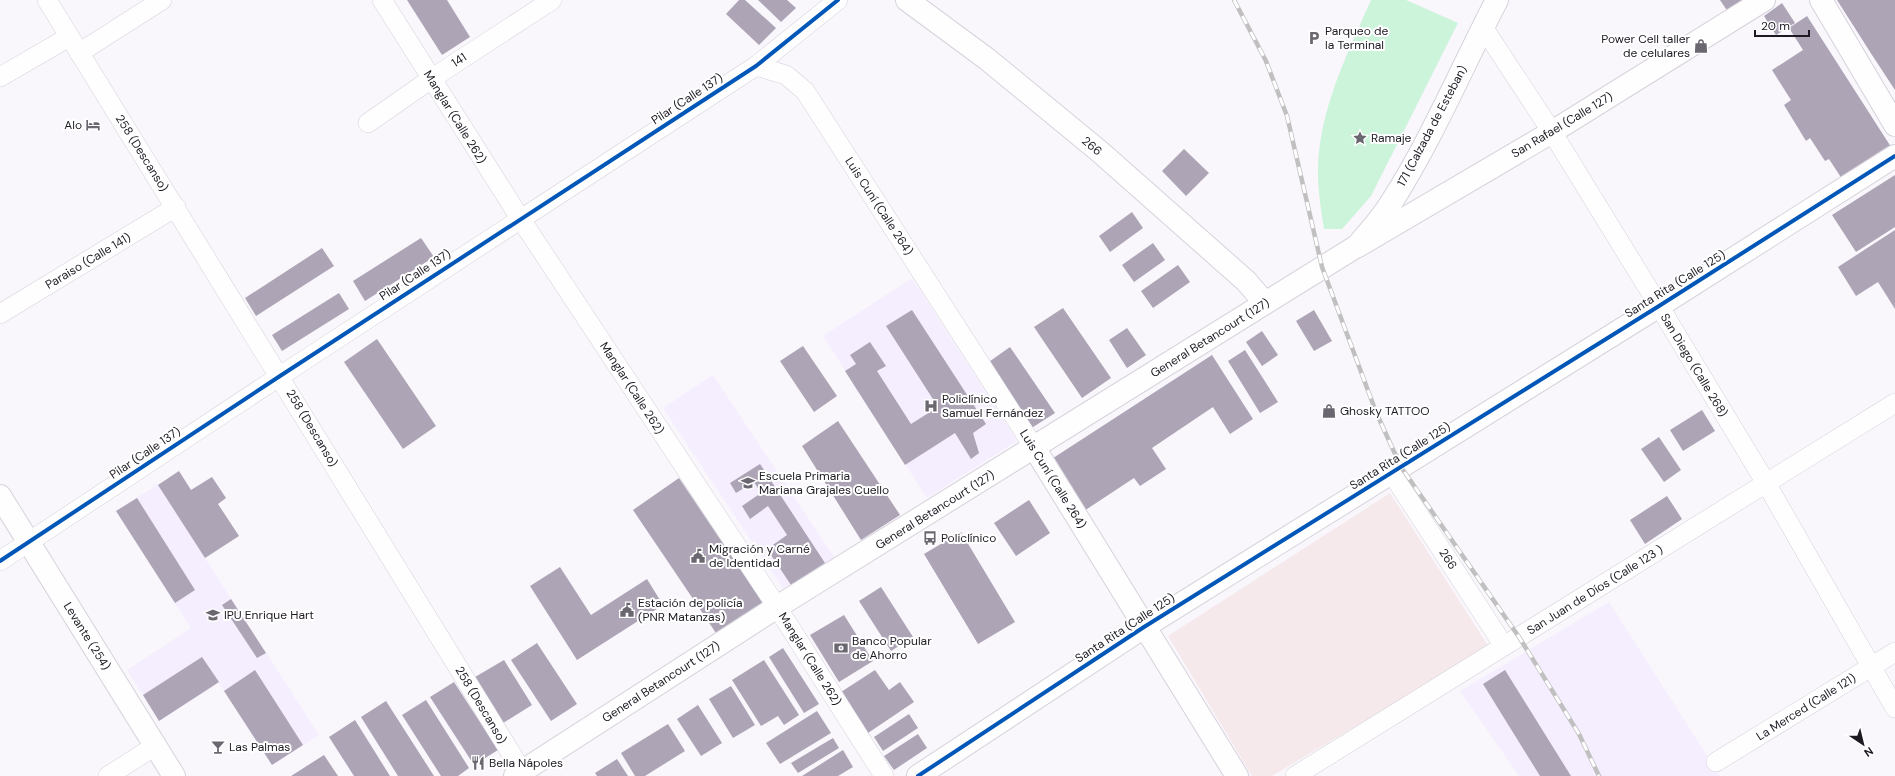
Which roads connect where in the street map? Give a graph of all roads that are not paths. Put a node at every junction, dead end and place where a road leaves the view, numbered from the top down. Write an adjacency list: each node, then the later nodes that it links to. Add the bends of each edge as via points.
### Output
1 (47, 0): 11 (street, 258 (Descanso))
2 (162, 0): 12 (street)
3 (382, 0): 15 (street, Manglar (Calle 262))
4 (552, 0): 15 (street, 141)
5 (838, 0): 13 (street, Pilar (Calle 137))
6 (907, 0): 23 (street, 266, via 987,59 1099,151 1246,281)
7 (1497, 0): 10 (street, 171 (Calzada de Esteban))
8 (1764, 0): 18 (street, San Rafael (Calle 127))
9 (1820, 0): 17 (street)
10 (1483, 27): 18 (street, San Diego (Calle 268)); 22 (street, 171 (Calzada de Esteban), via 1432,132 1402,185 1391,204)
11 (69, 37): 12 (street, 258 (Descanso)); 14 (street)
12 (79, 52): 20 (street, 258 (Descanso))
13 (756, 66): 21 (street, Pilar (Calle 137)); 28 (street, Luis Cuní (Calle 264), via 786,75 805,91)
14 (0, 76)
15 (431, 79): 16 (street, 141); 21 (street, Manglar (Calle 262))
16 (368, 123)
17 (1895, 125)
18 (1552, 132): 22 (street, San Rafael (Calle 127)); 24 (street, San Diego (Calle 268))
19 (1895, 156): 24 (street, Santa Rita (Calle 125))
20 (176, 207): 25 (street, Paraiso (Calle 141)); 26 (street, 258 (Descanso))
21 (520, 218): 26 (street, Pilar (Calle 137)); 34 (street, Manglar (Calle 262))
22 (1358, 246): 23 (street, General Betancourt (127))
23 (1265, 303): 28 (street, General Betancourt (127))
24 (1659, 306): 29 (street, Santa Rita (Calle 125)); 30 (street, San Diego (Calle 268))
25 (0, 314)
26 (280, 376): 32 (street, Pilar (Calle 137)); 42 (street, 258 (Descanso))
27 (1895, 403): 30 (street, San Juan de Díos (Calle 123 ))
28 (1035, 448): 34 (street, General Betancourt (127)); 35 (street, Luis Cuní (Calle 264))
29 (1391, 472): 35 (street, Santa Rita (Calle 125)); 36 (street, 266)
30 (1766, 483): 36 (street, San Juan de Díos (Calle 123 )); 38 (street, San Diego (Calle 268))
31 (0, 496): 32 (street, Levante (254))
32 (29, 542): 33 (street, Pilar (Calle 137)); 40 (street, Levante (254))
33 (0, 561)
34 (777, 607): 42 (street, General Betancourt (127)); 45 (street, Manglar (Calle 262))
35 (1144, 627): 46 (street, Santa Rita (Calle 125)); 47 (street, Luis Cuní (Calle 264))
36 (1504, 646): 48 (street, San Juan de Díos (Calle 123 ))
37 (1895, 652): 38 (street, La Merced (Calle 121))
38 (1871, 667): 39 (street, San Diego (Calle 268)); 41 (street, La Merced (Calle 121))
39 (1895, 708)
40 (155, 746): 43 (street); 44 (street, Levante (254))
41 (1716, 762)
42 (520, 774)
43 (108, 776)
44 (174, 776)
45 (884, 776)
46 (918, 776)
47 (1237, 776)
48 (1295, 776)

